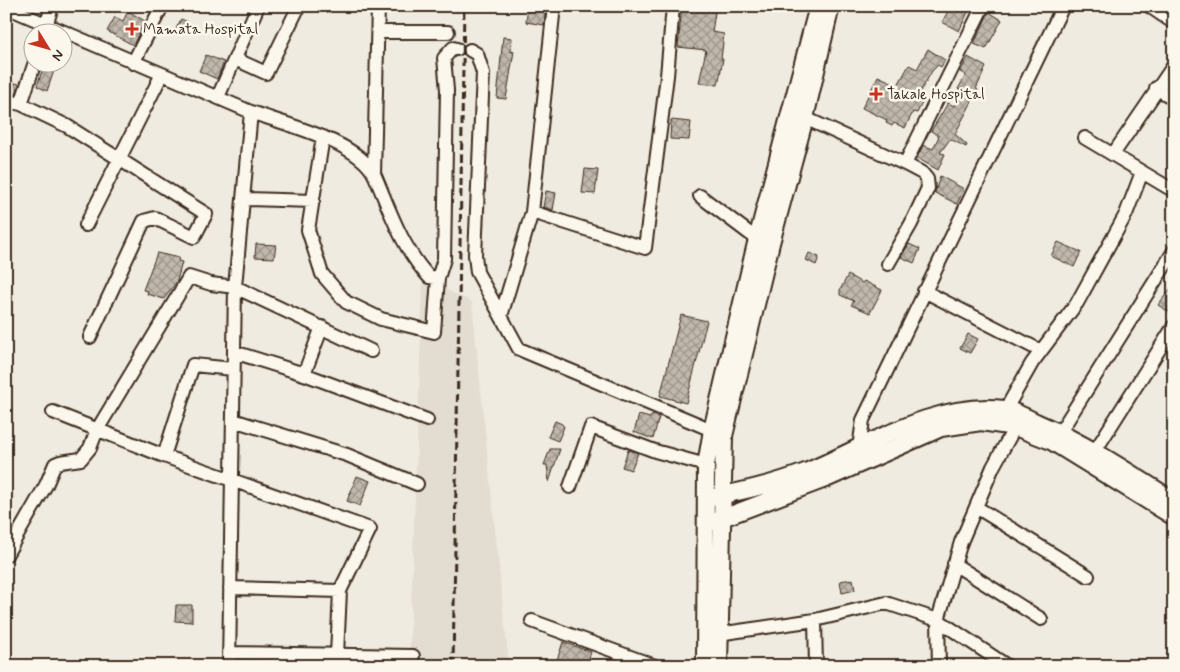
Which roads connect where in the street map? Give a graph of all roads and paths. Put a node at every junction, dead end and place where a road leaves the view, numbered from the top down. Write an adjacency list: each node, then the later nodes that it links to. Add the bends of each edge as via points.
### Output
1 (52, 6): 15 (street)
2 (162, 6): 23 (street)
3 (258, 6): 22 (street)
4 (298, 6): 22 (street, via 266,73)
5 (378, 6): 17 (street)
6 (554, 6): 45 (street)
7 (673, 6): 45 (street, via 645,248)
8 (818, 6): 47 (main road)
9 (832, 6): 33 (main road)
10 (983, 6): 38 (street)
11 (1063, 6): 52 (street)
12 (1149, 6): 16 (street)
13 (6, 7): 14 (street)
14 (35, 22)
15 (48, 22)
16 (1174, 23)
17 (378, 32): 18 (street); 40 (street)
18 (448, 32)
19 (72, 38): 23 (street)
20 (457, 49): 50 (street, via 453,48 444,58 444,259)
21 (470, 50): 53 (street, via 478,54 483,73 475,255 477,272)
22 (235, 59): 28 (street)
23 (133, 63): 26 (street)
24 (1174, 65): 27 (street)
25 (32, 72): 31 (street)
26 (162, 74): 28 (street); 37 (street)
27 (1156, 88): 29 (street); 36 (street)
28 (218, 97): 32 (street)
29 (1174, 99)
30 (6, 101): 31 (street)
31 (21, 104): 37 (street, via 67,126)
32 (251, 112): 34 (street); 43 (street)
33 (805, 118): 38 (street); 76 (main road, via 724,436)
34 (324, 138): 40 (street, via 354,152); 44 (street)
35 (1085, 138): 36 (street)
36 (1114, 153): 39 (street)
37 (120, 158): 46 (street); 56 (street, via 206,214 194,237 155,218 144,221)
38 (905, 164): 49 (street, via 922,173 928,188)
39 (1142, 172): 41 (street); 58 (street, via 1126,214 1077,303)
40 (374, 174): 50 (street, via 403,240 422,269 430,277)
41 (1174, 191)
42 (700, 196): 47 (street)
43 (244, 199): 44 (street); 51 (street)
44 (313, 201): 50 (street, via 308,230 322,274 346,302 381,319 434,332)
45 (532, 212): 53 (street)
46 (86, 225)
47 (757, 239): 67 (main road)
48 (1174, 251): 68 (street)
49 (888, 264)
50 (438, 278)
51 (235, 287): 54 (street); 59 (street); 66 (street, via 189,277)
52 (924, 291): 58 (street); 69 (street, via 863,420)
53 (501, 316): 67 (street, via 519,349)
54 (322, 326): 57 (street); 61 (street)
55 (1174, 326): 70 (street)
56 (90, 337)
57 (371, 351)
58 (1041, 351): 65 (street)
59 (234, 352): 60 (street); 61 (street)
60 (233, 370): 63 (street); 71 (street, via 193,365)
61 (304, 374): 64 (street)
62 (53, 412): 66 (street)
63 (233, 420): 73 (street); 74 (street, via 347,455)
64 (427, 420)
65 (1006, 420): 68 (main road); 69 (main road, via 981,409 932,417); 79 (street); 80 (main road, via 1074,454); 81 (main road, via 941,428 828,478)
66 (97, 430): 71 (street); 82 (street, via 90,448 81,459 55,464)
67 (712, 430): 72 (main road)
68 (1060, 432): 70 (main road)
69 (859, 448): 76 (main road, via 789,478)
70 (1095, 451): 78 (main road)
71 (164, 456): 73 (street)
72 (706, 465): 75 (street, via 655,451 591,427); 77 (main road)
73 (232, 482): 85 (street); 86 (street, via 370,529)
74 (417, 484)
75 (570, 487)
76 (722, 496): 77 (main road); 81 (main road)
77 (705, 499): 81 (main road)
78 (1174, 501)
79 (976, 507): 83 (street); 84 (street)
80 (1174, 517)
81 (714, 521): 91 (main road); 98 (main road)
82 (6, 555)
83 (954, 564): 87 (street); 89 (street)
84 (1088, 576)
85 (230, 588): 86 (street); 92 (street)
86 (340, 592): 93 (street)
87 (1041, 619)
88 (815, 620): 89 (street, via 886,603); 91 (street); 100 (street)
89 (938, 620): 95 (street); 102 (street)
90 (532, 621): 97 (street)
91 (718, 634): 99 (main road)
92 (230, 653): 93 (street); 96 (street)
93 (338, 655): 94 (street)
94 (413, 656)
95 (939, 663): 101 (street)
96 (229, 666)
97 (655, 666)
98 (705, 666)
99 (719, 666)
100 (816, 666)
101 (926, 666)
102 (1007, 666)

